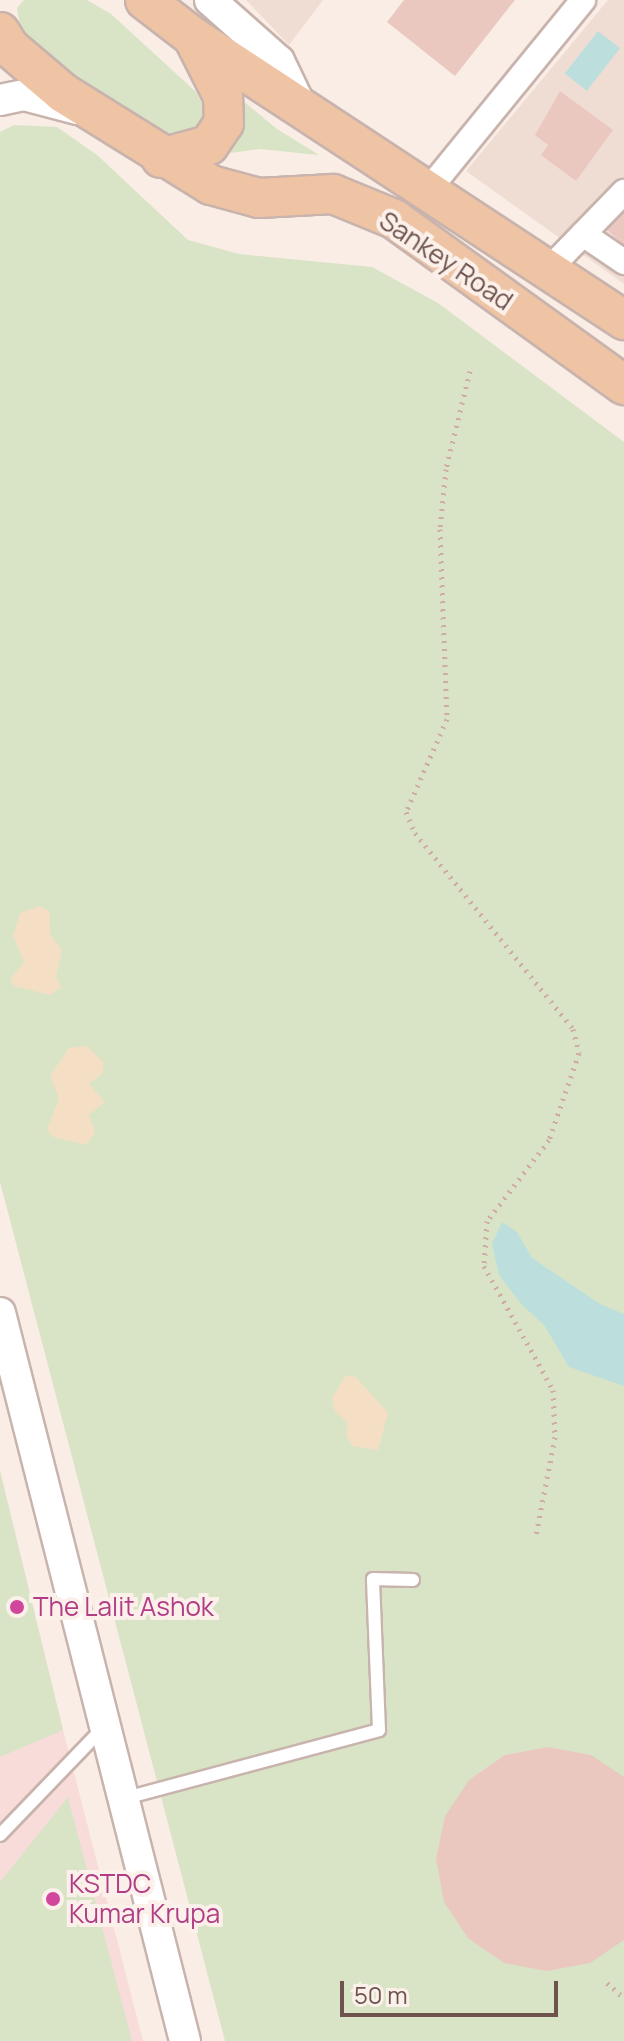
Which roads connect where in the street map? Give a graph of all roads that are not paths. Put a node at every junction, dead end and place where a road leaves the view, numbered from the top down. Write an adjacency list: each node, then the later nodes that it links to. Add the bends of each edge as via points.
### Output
1 (145, 0): 5 (main road, Sankey Road)
2 (210, 0): 7 (street, via 279,61)
3 (583, 0): 10 (street)
4 (0, 32): 8 (main road, Sankey Road, via 9,47)
5 (193, 37): 7 (main road, Sankey Road); 9 (main road, Sankey Road, via 223,96 224,123 209,145)
6 (0, 100): 8 (street, via 24,95)
7 (301, 107): 10 (main road, Sankey Road)
8 (94, 115): 9 (main road, Sankey Road)
9 (161, 158): 16 (main road, Sankey Road, via 211,185 259,198 333,194 394,219)
10 (429, 189): 14 (main road, Sankey Road)
11 (624, 192): 12 (street)
12 (583, 234): 13 (street); 14 (street)
13 (624, 262)
14 (551, 267): 15 (main road, Sankey Road)
15 (624, 320)
16 (624, 385)
17 (0, 1313): 19 (street)
18 (413, 1580): 20 (lane, via 373,1579 379,1730)
19 (105, 1726): 20 (street); 21 (lane)
20 (122, 1799): 22 (street)
21 (0, 1835)
22 (185, 2041)

